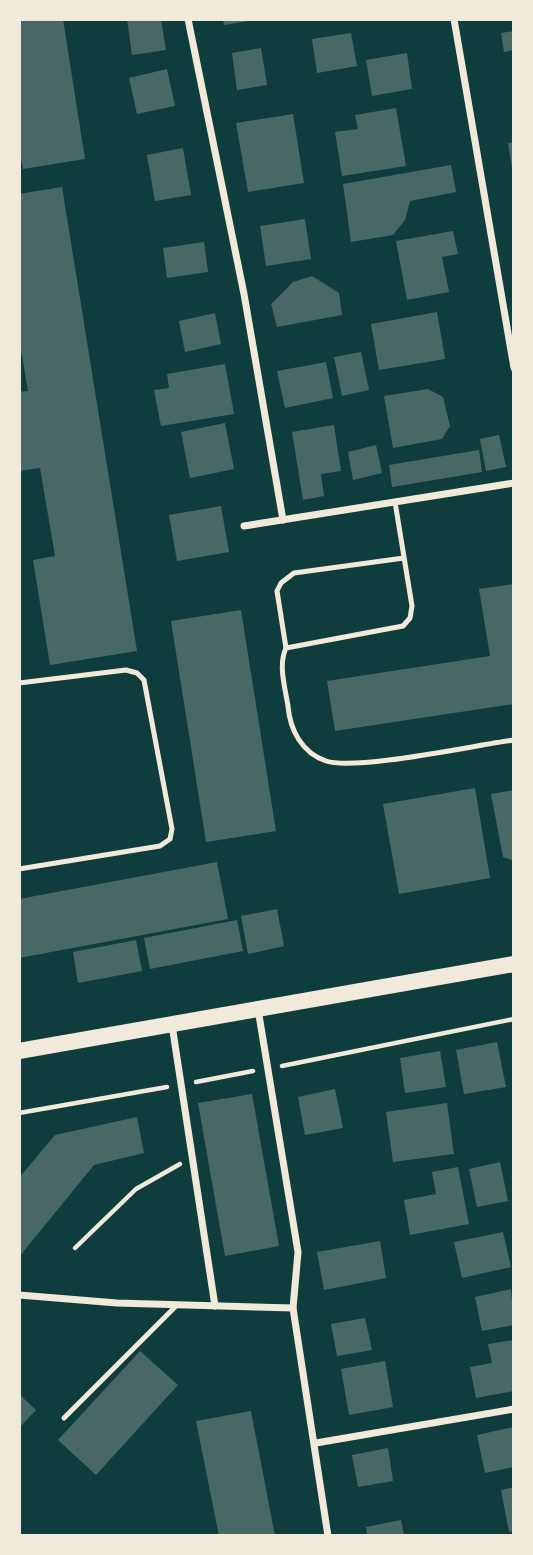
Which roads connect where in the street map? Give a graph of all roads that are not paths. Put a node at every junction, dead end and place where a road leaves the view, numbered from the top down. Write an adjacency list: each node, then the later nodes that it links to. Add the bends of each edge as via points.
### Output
1 (188, 19): 6 (street, via 244,294)
2 (454, 19): 3 (street)
3 (514, 368)
4 (514, 483): 5 (street)
5 (395, 502): 6 (street); 8 (lane)
6 (283, 520): 7 (street)
7 (244, 526)
8 (404, 558): 9 (lane, via 412,606 410,618 402,626); 9 (lane, via 294,573 277,591)
9 (286, 648): 11 (lane, via 281,659 289,717 301,744 327,761 379,760)
10 (19, 683): 12 (lane, via 126,670 137,673 144,680 172,829 170,839 160,846)
11 (514, 740)
12 (19, 869)
13 (514, 964): 14 (main road)
14 (258, 1009): 15 (main road); 20 (street, via 298,1252)
15 (172, 1024): 16 (main road); 19 (street)
16 (19, 1051)
17 (19, 1295): 18 (street)
18 (177, 1304): 19 (street); 22 (lane)
19 (215, 1306): 20 (street)
20 (293, 1308): 23 (street)
21 (514, 1409): 23 (street)
22 (64, 1418)
23 (316, 1443): 24 (street)
24 (328, 1536)

